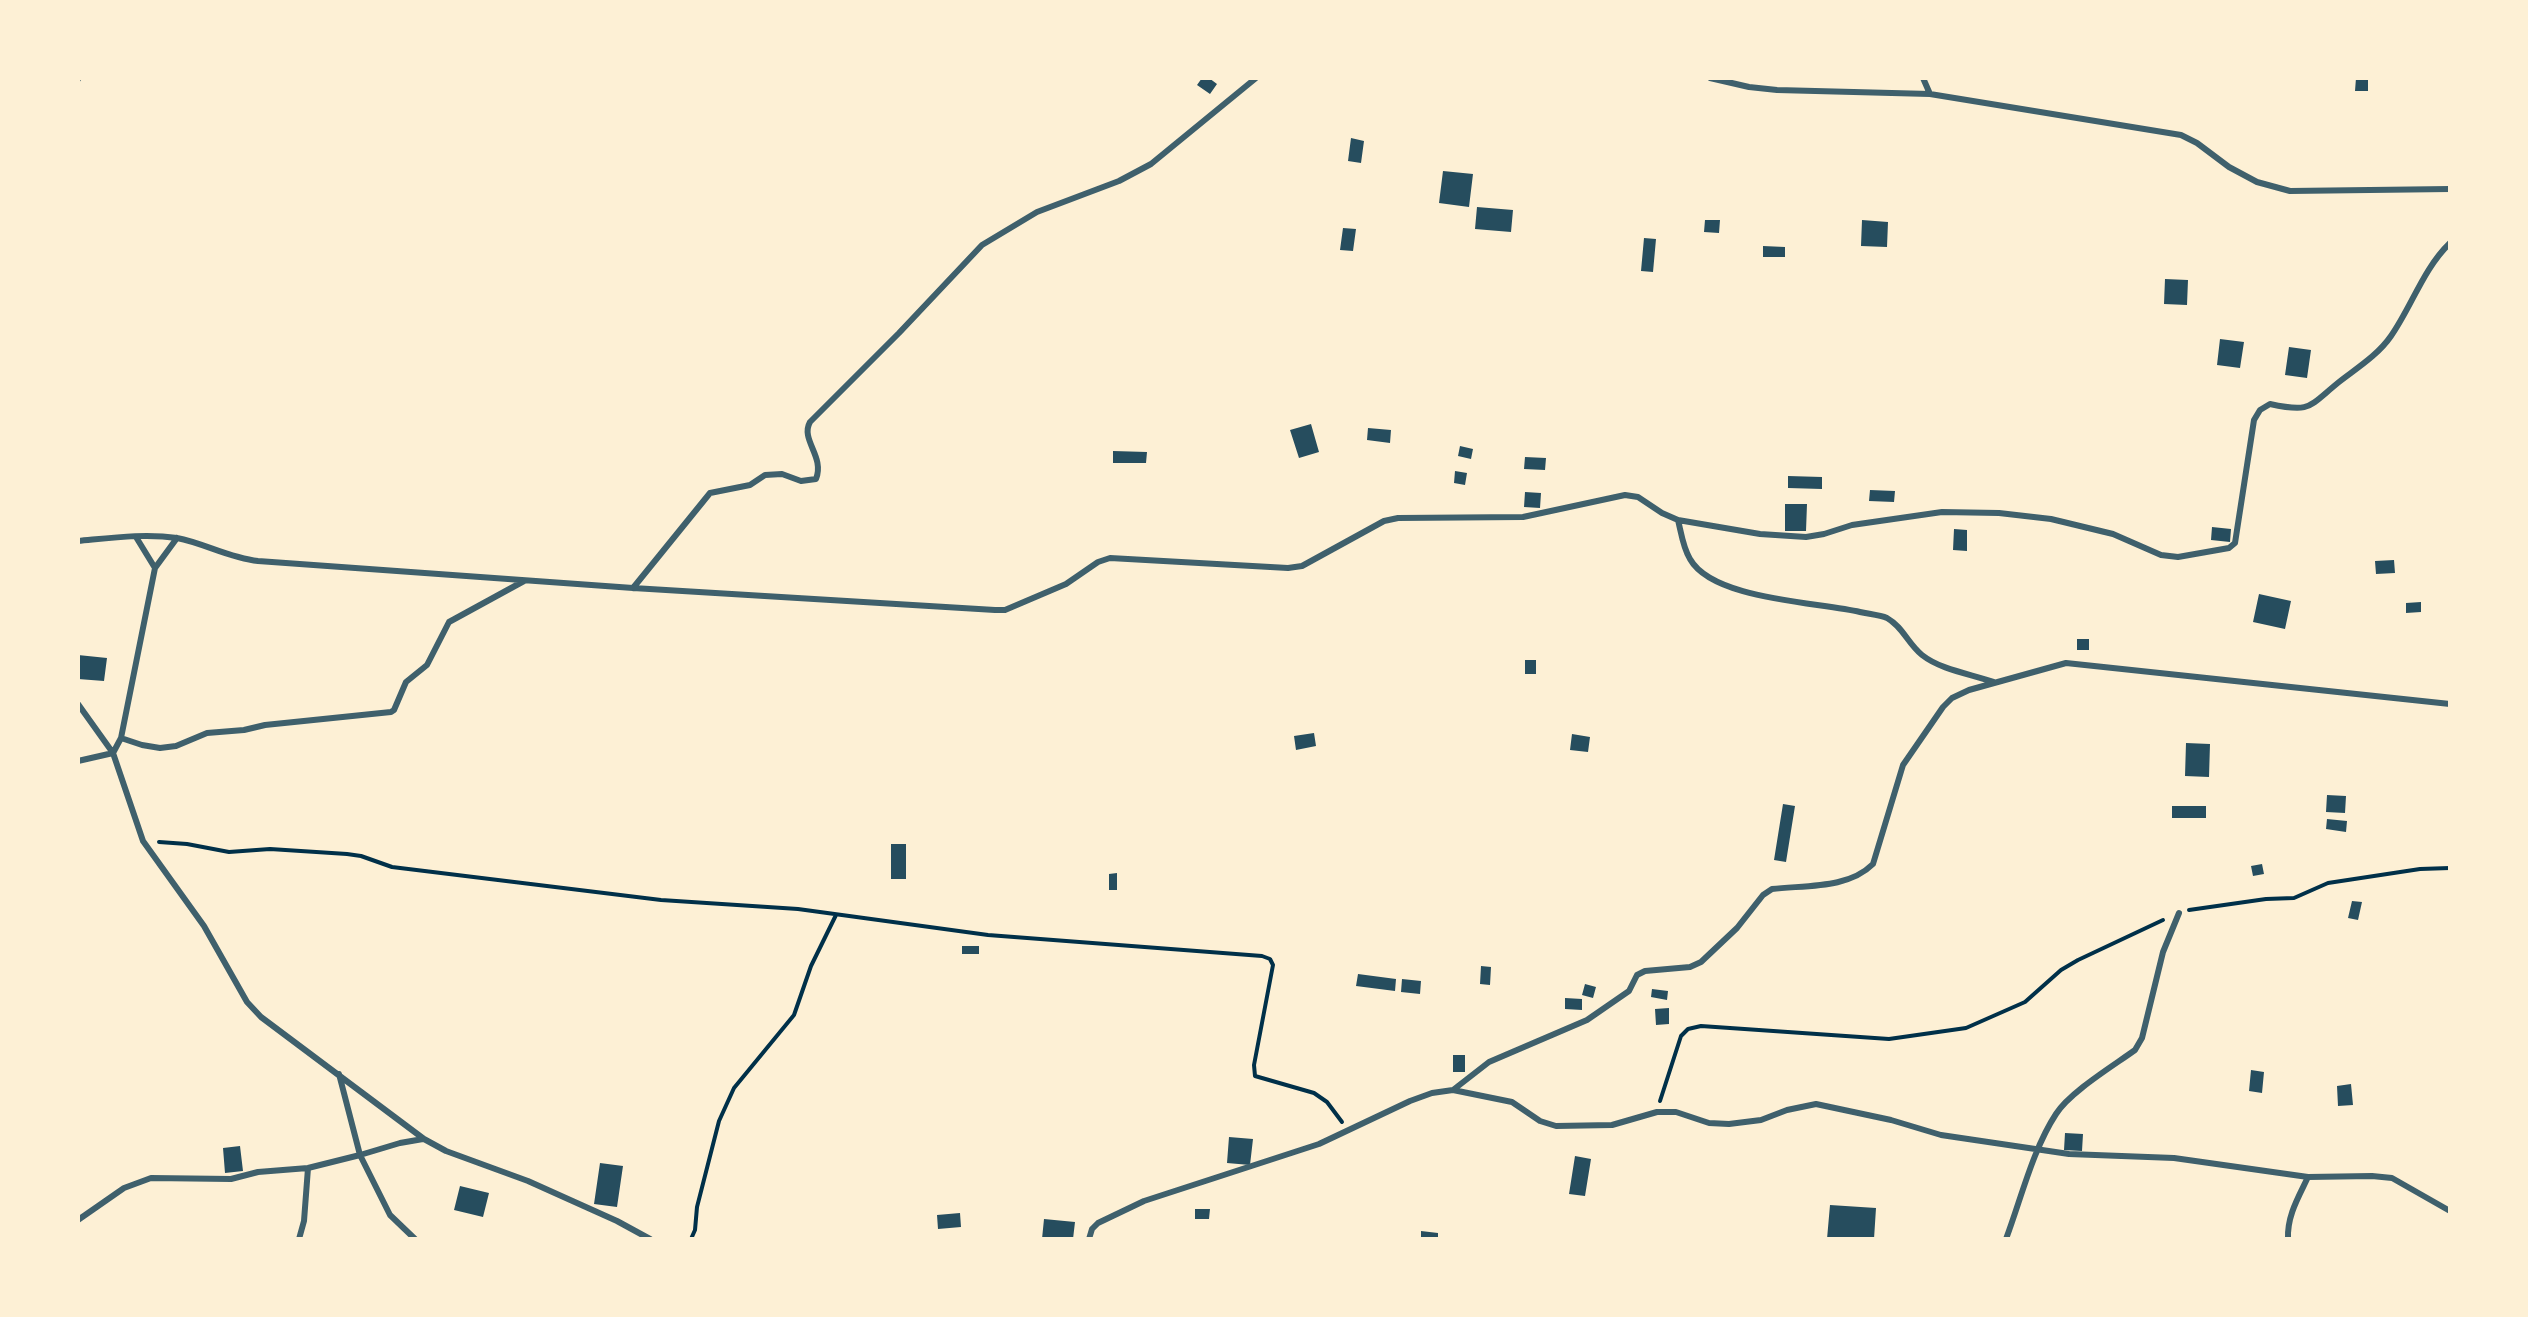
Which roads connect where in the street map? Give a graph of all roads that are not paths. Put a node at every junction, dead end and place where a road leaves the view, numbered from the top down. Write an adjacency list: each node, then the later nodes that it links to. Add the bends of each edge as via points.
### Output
1 (1256, 78): 13 (street, via 1150,164 1119,181 1037,212 982,245 810,422 807,436 818,465 816,479 801,481 772,474 750,485 710,493)
2 (1710, 78): 4 (street, via 1777,90)
3 (1923, 78): 4 (street)
4 (1930, 94): 5 (street, via 2181,135 2257,182 2290,191)
5 (2450, 189)
6 (2450, 243): 7 (street, via 2376,354 2307,407 2292,409 2270,404 2260,410 2254,420 2235,543 2229,548 2178,557 2161,555 2113,534 2051,519 1999,513 1942,512 1852,525 1806,537 1760,534)
7 (1678, 520): 13 (street, via 1638,497 1625,495 1523,517 1398,518 1384,521 1302,566 1288,568 1110,558 1066,584 1005,610); 14 (street, via 1690,559 1703,574 1722,585 1778,600 1886,618 1899,627 1920,654)
8 (136, 537): 9 (street); 10 (street); 11 (street)
9 (177, 538): 11 (street); 12 (street, via 242,560)
10 (78, 541)
11 (155, 568): 17 (street)
12 (525, 581): 13 (street); 17 (street, via 449,622 427,665 406,682 394,710 219,730 160,748)
13 (633, 588)
14 (1995, 682): 16 (street, via 2066,663); 22 (street, via 1952,698 1903,765 1873,864 1863,874 1850,881 1772,889 1701,962 1637,975 1629,992 1587,1020 1489,1062)
15 (78, 704): 18 (street)
16 (2450, 704)
17 (121, 738): 18 (street)
18 (113, 753): 19 (street); 21 (street, via 143,841 204,926 247,1002 261,1017)
19 (78, 761)
20 (2179, 913): 24 (street, via 2163,952 2142,1038 2135,1050 2067,1101 2056,1113)
21 (339, 1074): 23 (street); 25 (street)
22 (1453, 1090): 24 (street, via 1512,1102 1540,1121 1556,1126 1612,1125 1657,1112 1676,1112 1709,1123 1729,1124 1761,1120 1816,1104 1941,1135); 33 (street, via 1410,1101 1319,1144 1144,1201 1098,1223)
23 (424, 1139): 25 (street); 32 (street, via 528,1181)
24 (2039, 1148): 27 (street, via 2069,1154 2174,1158); 34 (street)
25 (360, 1155): 26 (street); 31 (street, via 390,1215)
26 (308, 1168): 29 (street, via 258,1172 231,1179 152,1178 124,1188); 30 (street)
27 (2308, 1177): 28 (street, via 2392,1178); 35 (street, via 2291,1213)
28 (2450, 1211)
29 (78, 1220)
30 (299, 1239)
31 (415, 1239)
32 (650, 1239)
33 (1089, 1239)
34 (2006, 1239)
35 (2288, 1239)

